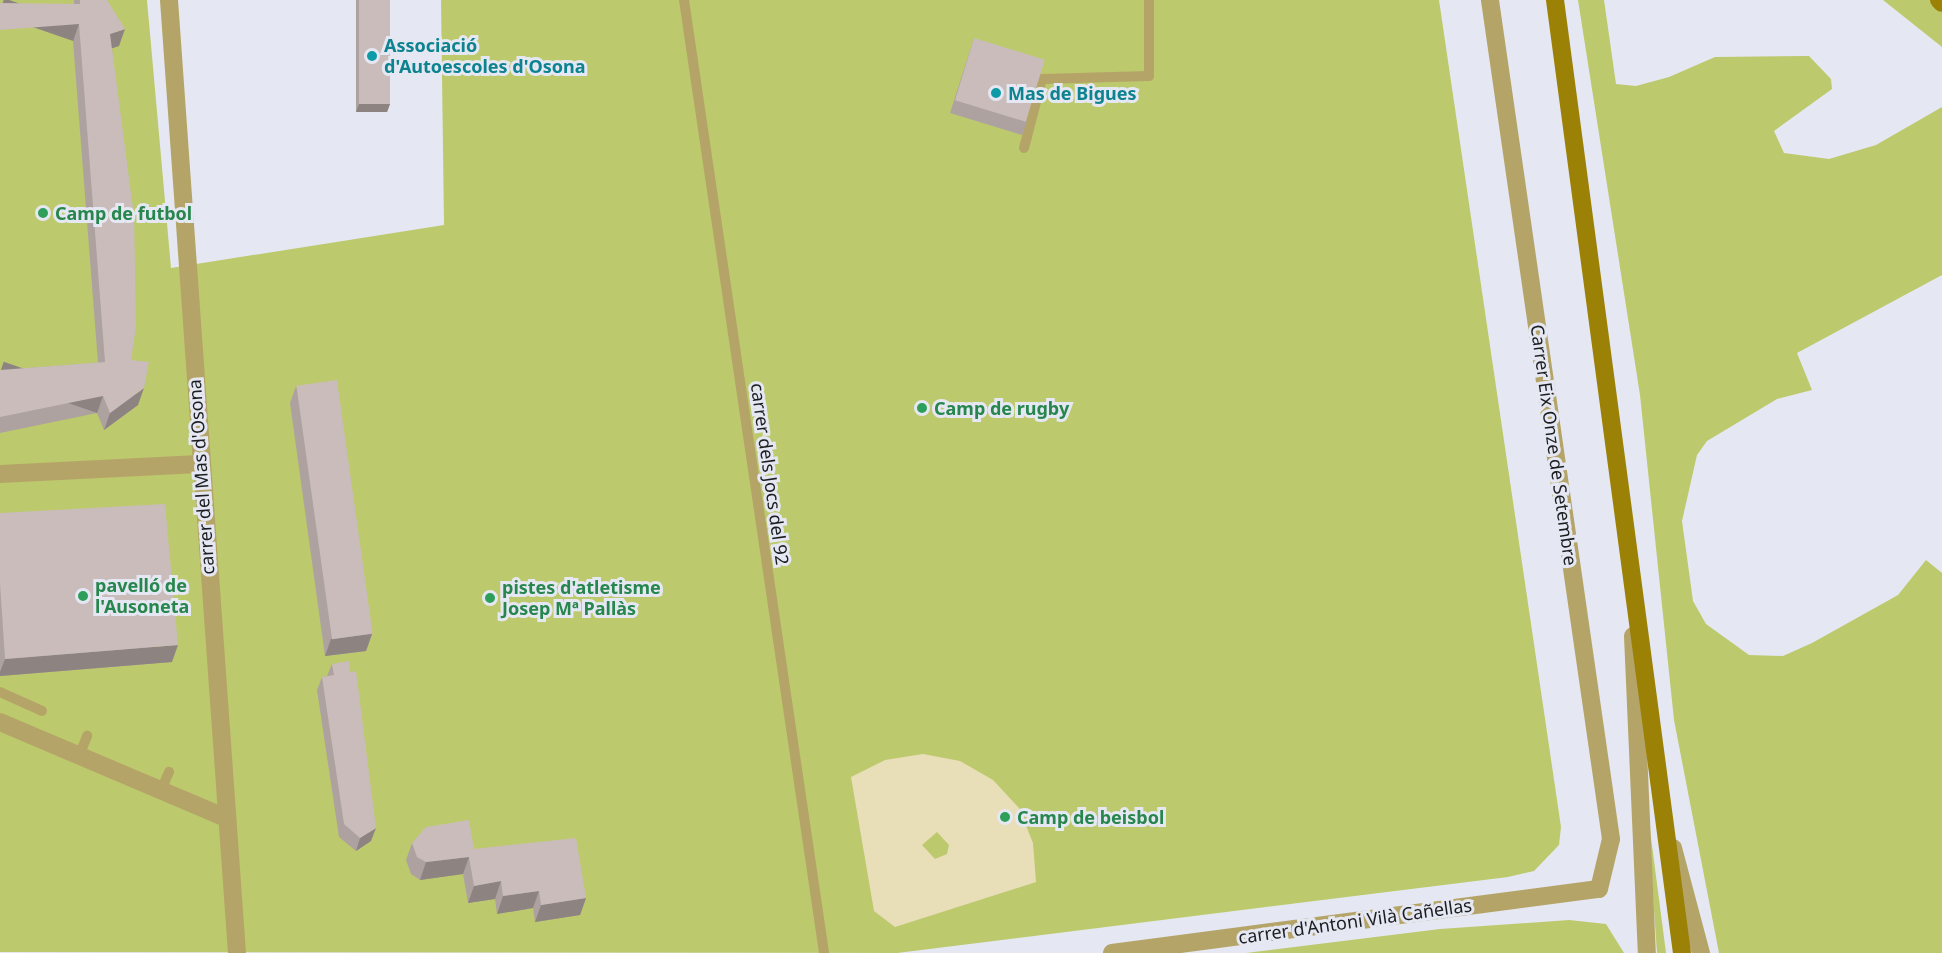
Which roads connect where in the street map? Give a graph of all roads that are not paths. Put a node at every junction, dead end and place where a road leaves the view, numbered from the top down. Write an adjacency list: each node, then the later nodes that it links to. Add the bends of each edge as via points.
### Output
1 (169, 0): 9 (street, carrer del Mas d'Osona)
2 (684, 0): 23 (lane, carrer dels Jocs del 92)
3 (1149, 0): 8 (lane, via 1149,76 1042,79)
4 (1490, 0): 21 (street, Carrer Eix Onze de Setembre, via 1611,839)
5 (1939, 0): 7 (street)
6 (1554, 1): 11 (street)
7 (1942, 3)
8 (1024, 148)
9 (199, 464): 10 (street); 19 (street, carrer del Mas d'Osona)
10 (0, 474)
11 (1632, 583): 20 (street); 25 (street, via 1636,793)
12 (0, 692): 13 (lane)
13 (42, 711)
14 (0, 722): 16 (street)
15 (87, 736): 16 (lane)
16 (80, 756): 18 (street)
17 (169, 772): 18 (lane)
18 (161, 790): 19 (street)
19 (226, 818): 22 (street, carrer del Mas d'Osona)
20 (1666, 829): 26 (street); 27 (street)
21 (1599, 889): 24 (street, carrer d'Antoni Vilà Cañellas)
22 (237, 953)
23 (824, 953)
24 (1112, 953)
25 (1647, 953)
26 (1682, 953)
27 (1701, 953)

